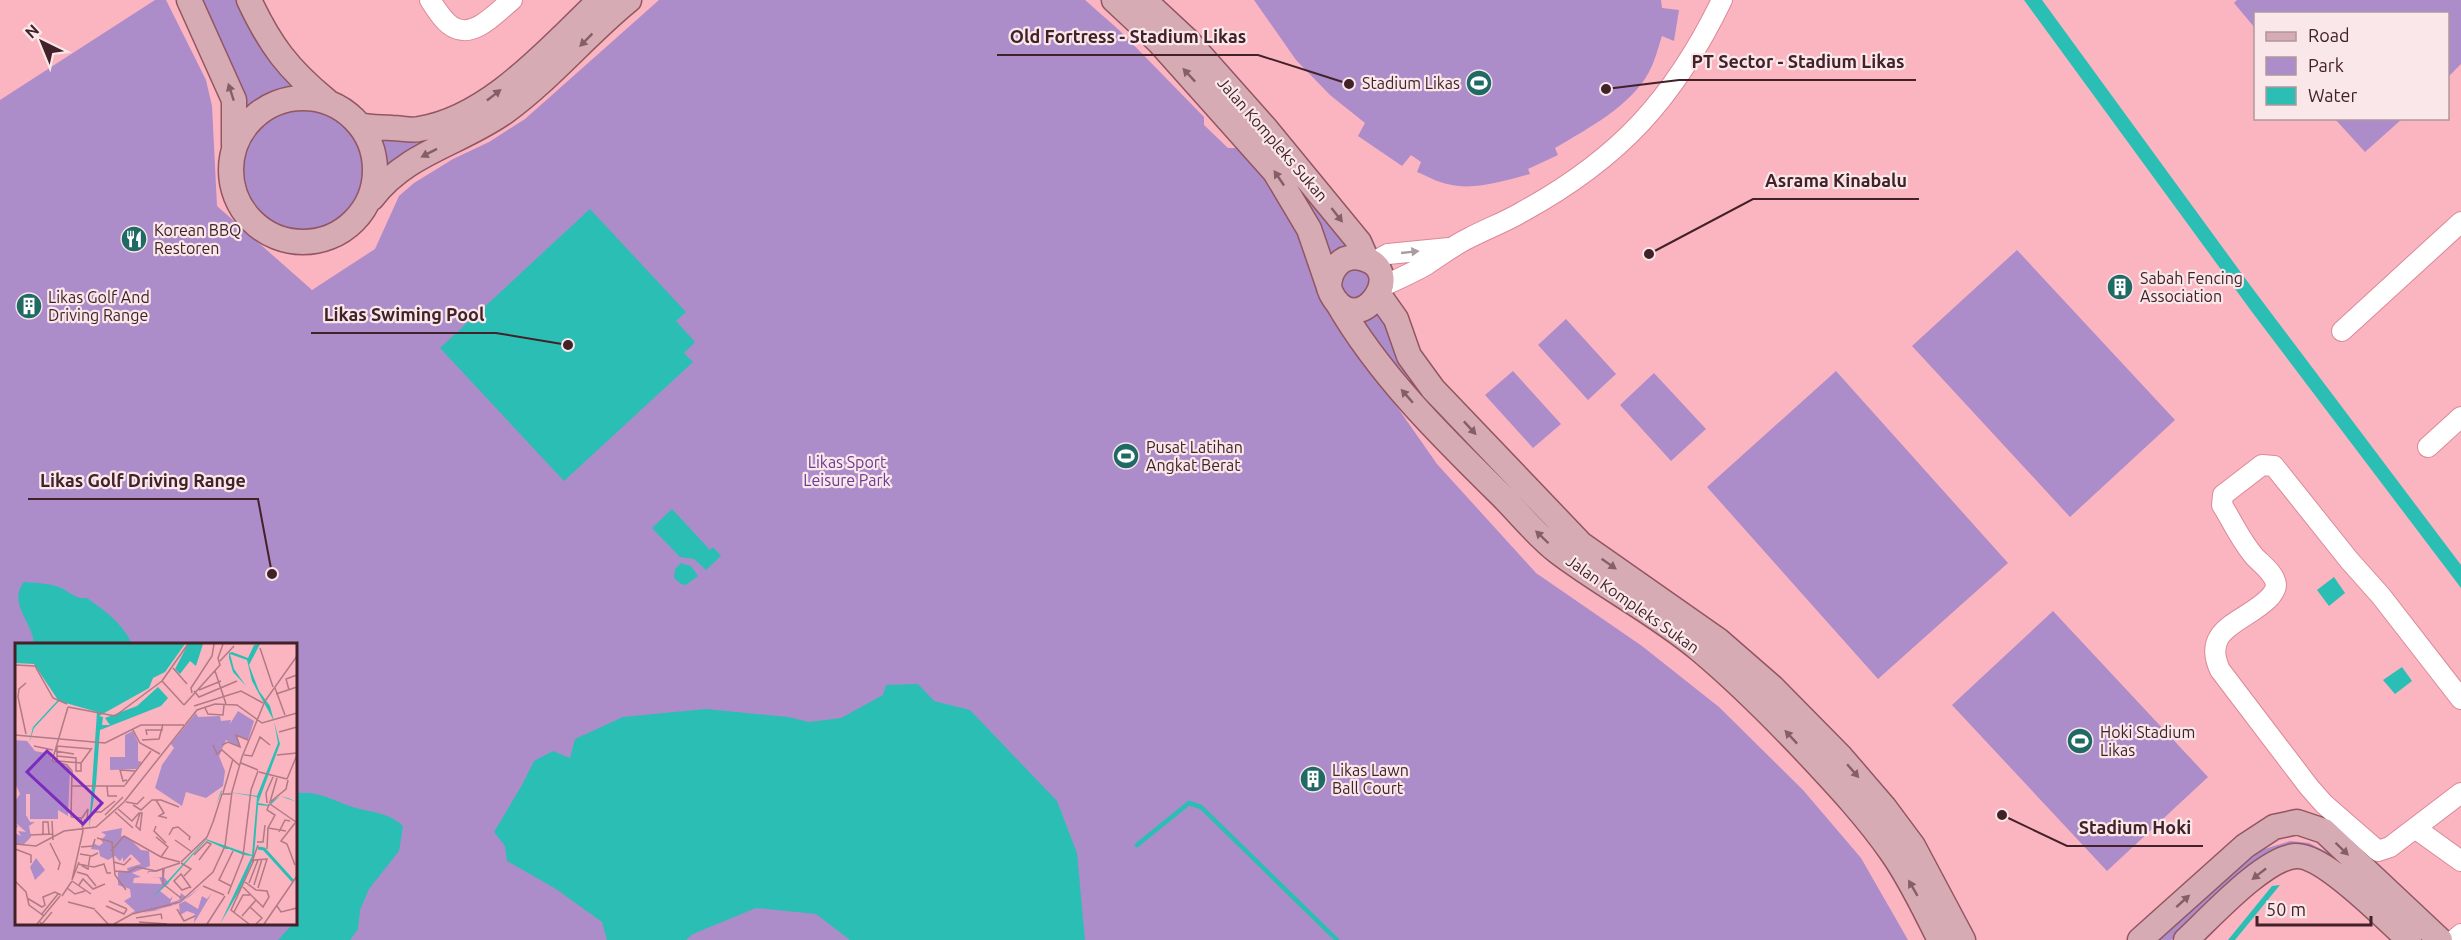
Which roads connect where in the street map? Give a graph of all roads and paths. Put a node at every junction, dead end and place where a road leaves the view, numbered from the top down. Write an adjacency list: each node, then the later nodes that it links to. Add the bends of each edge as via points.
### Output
1 (189, 0): 12 (main road, one-way to 1, via 234,100)
2 (249, 0): 10 (main road, via 285,62)
3 (430, 0): 4 (street, via 455,28 464,30 478,27)
4 (512, 0)
5 (600, 0): 11 (main road, one-way to 5, via 418,130 461,117 520,75)
6 (629, 0): 13 (main road, one-way to 13, via 505,112 474,132 400,168 385,181)
7 (1114, 0): 18 (main road, Jalan Kompleks Sukan, one-way to 7, via 1309,229 1275,172 1159,42)
8 (1144, 0): 16 (main road, Jalan Kompleks Sukan, one-way to 16, via 1188,41 1282,147 1359,242)
9 (1722, 0): 15 (street, via 1680,77 1618,147 1522,212)
10 (327, 102): 11 (main road, via 351,115); 12 (main road, via 304,98 281,101 260,112 244,129)
11 (360, 125): 13 (main road, via 372,147 376,173 370,198)
12 (233, 150): 13 (main road, via 230,174 236,198 248,218 267,234 290,242 314,243 337,235)
13 (357, 220)
14 (2461, 222): 19 (street)
15 (1451, 248): 16 (street, one-way to 15, via 1389,254); 17 (street)
16 (1369, 262): 17 (main road, via 1381,278); 18 (main road, via 1351,258 1343,261 1332,272)
17 (1380, 291): 18 (main road, via 1374,301 1360,309 1344,307); 28 (main road, Jalan Kompleks Sukan, one-way to 28, via 1396,319 1409,356 1433,389 1573,536 1718,640 1773,687 1840,757 1913,846)
18 (1333, 295): 27 (main road, Jalan Kompleks Sukan, one-way to 18, via 1893,855 1844,792 1744,689 1699,649 1555,550 1447,442 1394,382)
19 (2342, 330)
20 (2461, 417): 21 (street)
21 (2428, 447)
22 (2461, 699): 24 (street, via 2274,466 2262,465 2223,495 2222,505 2253,555 2273,576 2276,586 2262,606 2218,636 2215,660 2220,670 2309,788 2357,834 2378,850 2390,847)
23 (2461, 793): 24 (street)
24 (2415, 828): 25 (street)
25 (2461, 861)
26 (2461, 934): 33 (street)
27 (1940, 940)
28 (1963, 940)
29 (2140, 940): 32 (main road, one-way to 32, via 2245,846 2274,827 2297,822 2324,831)
30 (2186, 940): 31 (main road, one-way to 30, via 2338,876 2297,855 2280,859 2261,872)
31 (2409, 940)
32 (2440, 940)
33 (2454, 940)

